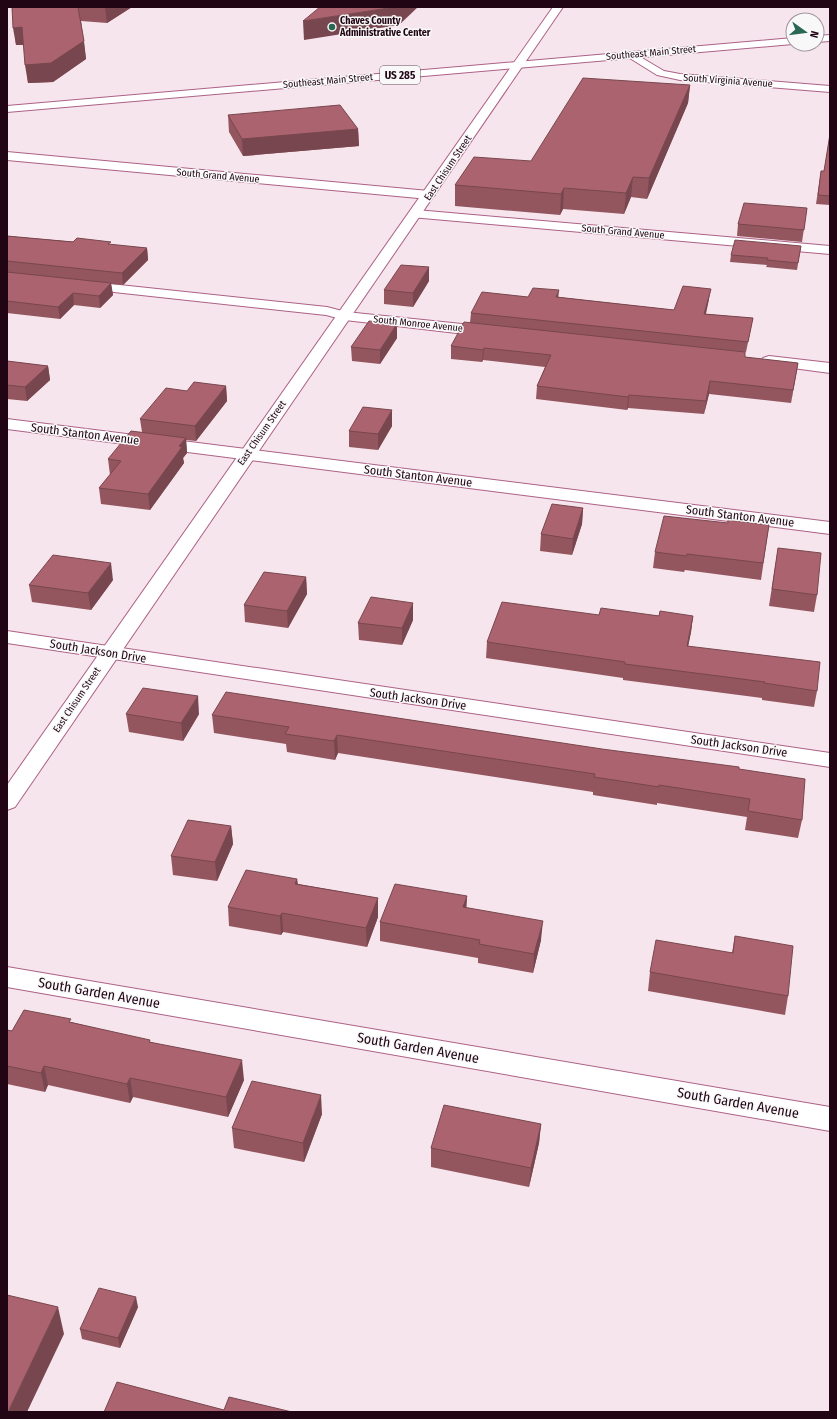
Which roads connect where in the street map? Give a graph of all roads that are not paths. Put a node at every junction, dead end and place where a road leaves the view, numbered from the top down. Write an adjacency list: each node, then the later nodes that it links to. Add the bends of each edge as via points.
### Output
1 (558, 7): 4 (street, East Chisum Street)
2 (785, 42): 3 (street, Southeast Main Street / US 285)
3 (632, 55): 4 (street, Southeast Main Street / US 285); 5 (street, South Virginia Avenue, via 660,73 680,78)
4 (517, 65): 6 (street, Southeast Main Street / US 285); 8 (street, East Chisum Street)
5 (830, 88)
6 (7, 109)
7 (7, 156): 8 (street, South Grand Avenue)
8 (429, 195): 9 (street, East Chisum Street)
9 (416, 214): 10 (street, South Grand Avenue); 12 (street, East Chisum Street)
10 (830, 250)
11 (69, 284): 12 (street, South Monroe Avenue)
12 (345, 316): 13 (street, South Monroe Avenue); 17 (street, East Chisum Street)
13 (504, 333)
14 (758, 360): 15 (street)
15 (830, 368)
16 (7, 424): 17 (street, South Stanton Avenue)
17 (247, 455): 18 (street, South Stanton Avenue); 20 (street, East Chisum Street)
18 (830, 528)
19 (7, 637): 20 (street, South Jackson Drive)
20 (110, 653): 21 (street, South Jackson Drive); 22 (street, East Chisum Street)
21 (830, 760)
22 (7, 802)
23 (7, 977): 24 (street, South Garden Avenue)
24 (830, 1119)

